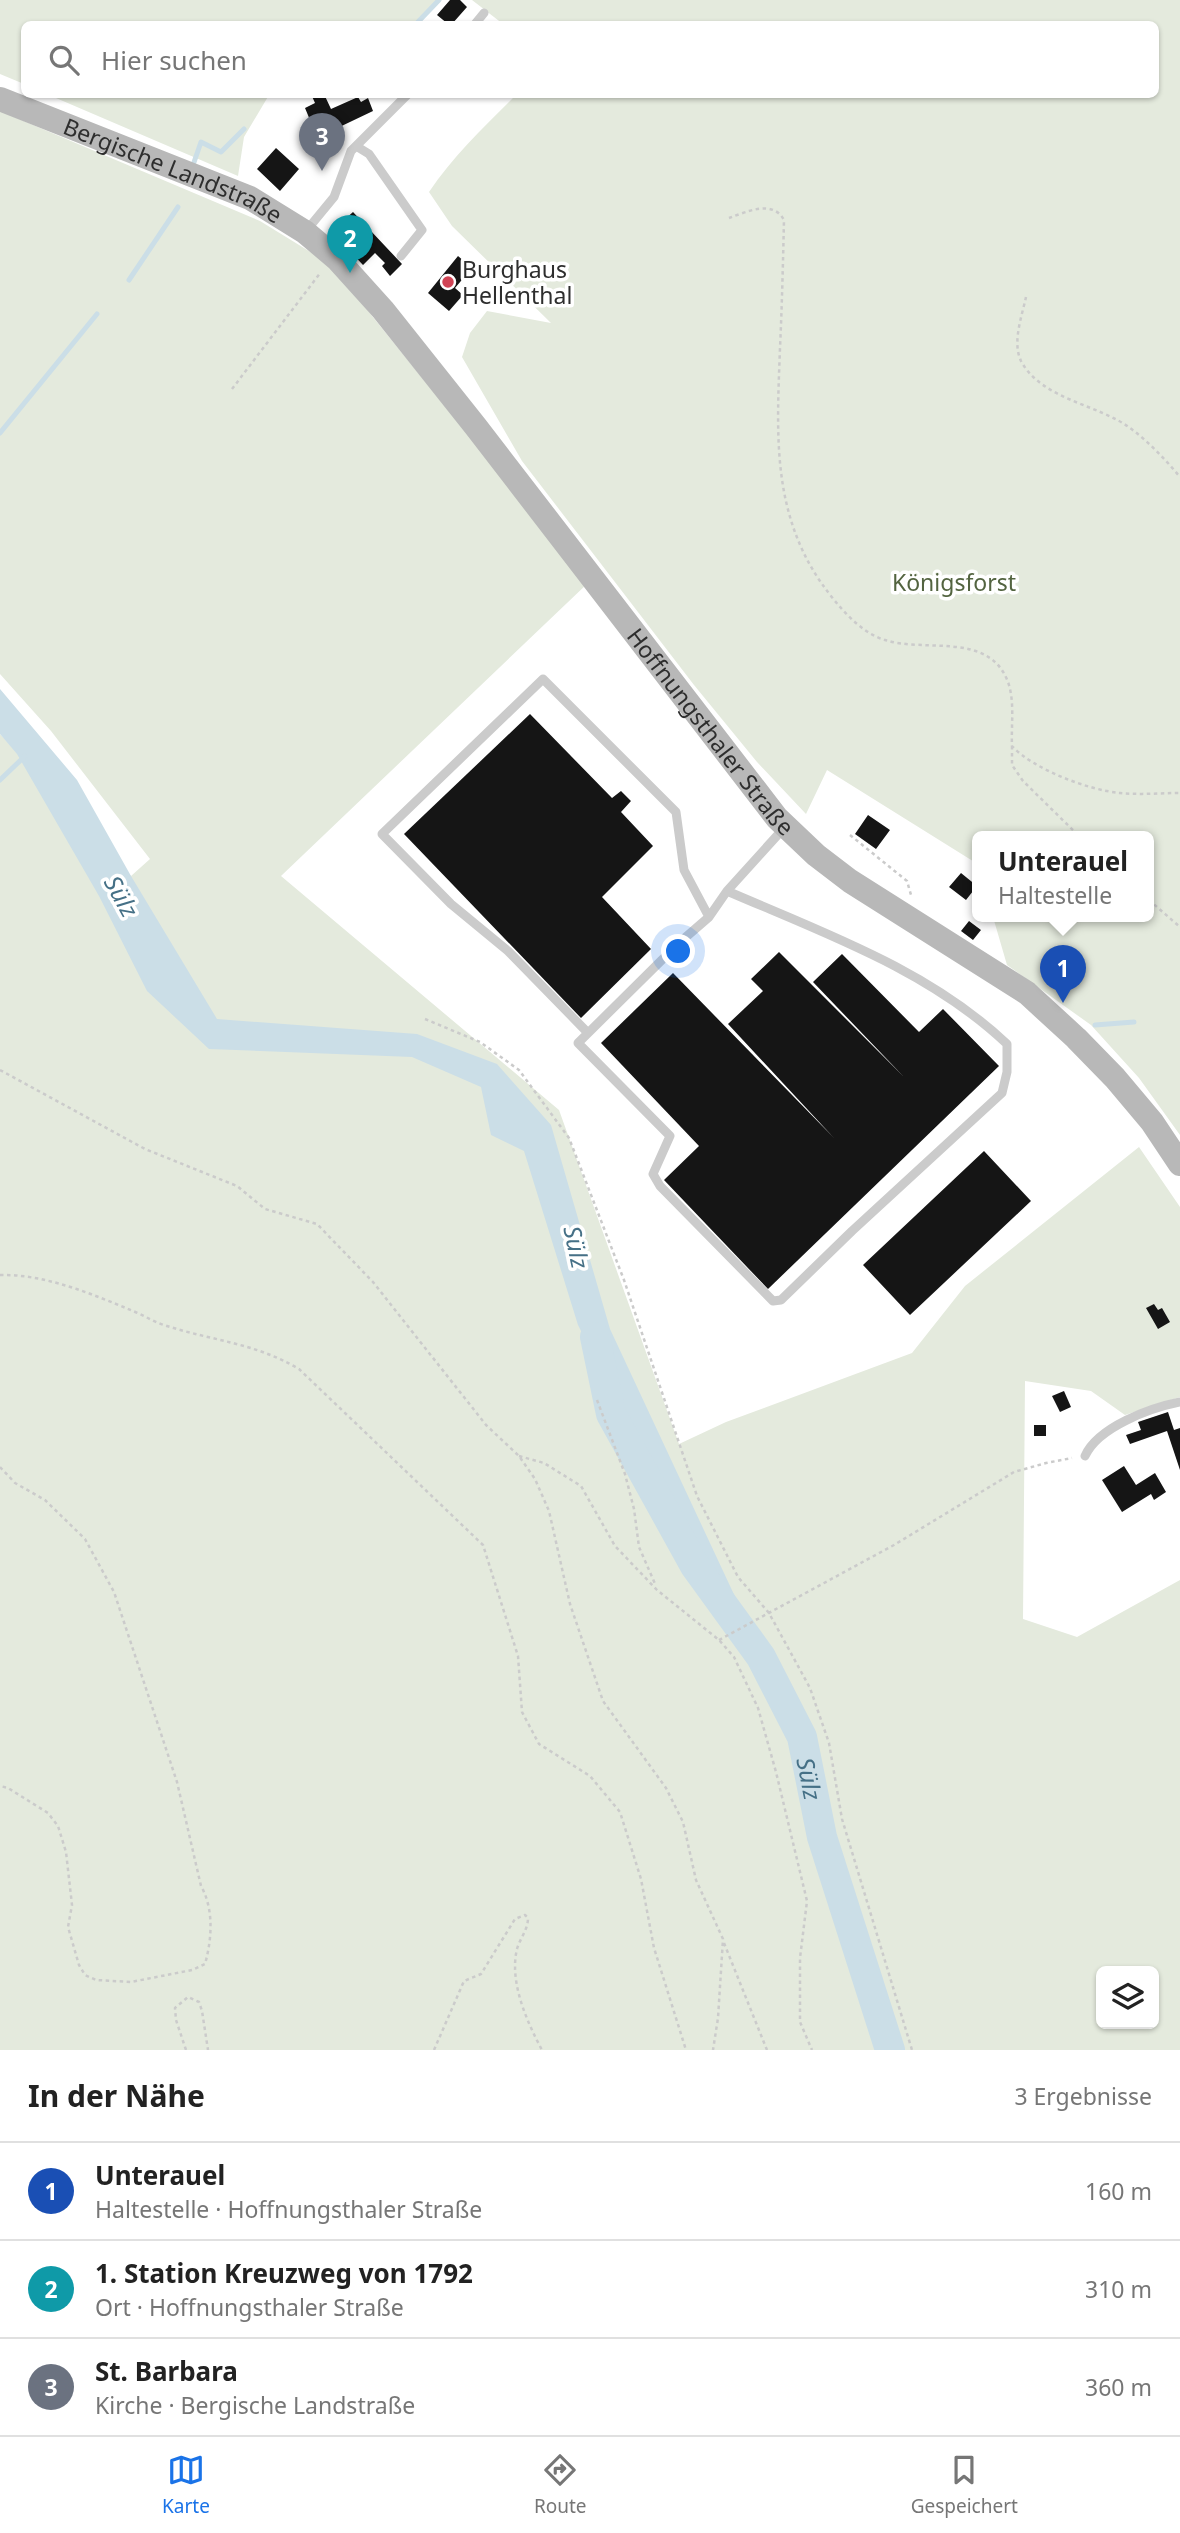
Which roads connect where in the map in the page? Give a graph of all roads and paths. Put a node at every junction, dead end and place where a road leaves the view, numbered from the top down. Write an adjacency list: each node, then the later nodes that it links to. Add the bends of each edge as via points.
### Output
1 (484, 13): 2 (lane)
2 (477, 21)
3 (404, 98): 5 (lane)
4 (0, 99): 7 (main road, Bergische Landstraße, via 250,198)
5 (356, 146): 7 (lane, via 334,197); 9 (lane, via 369,155 422,230)
6 (729, 218): 13 (path, via 761,209 780,213 783,220 778,454 786,505 808,559 837,602 872,634 900,644 972,649 997,664 1009,684)
7 (305, 232): 8 (main road, Hoffnungsthaler Straße)
8 (334, 256): 11 (path); 15 (main road, Hoffnungsthaler Straße, via 383,310)
9 (401, 256)
10 (1026, 297): 12 (path, via 1017,338 1020,359 1030,373 1048,387 1129,426)
11 (232, 389)
12 (1180, 477)
13 (1012, 746): 14 (path, via 1034,765 1097,788 1118,793); 16 (path, via 1012,765 1023,781)
14 (1180, 793)
15 (786, 826): 18 (lane); 21 (main road, Hoffnungsthaler Straße, via 841,874)
16 (1074, 831)
17 (850, 835): 21 (path, via 906,881)
18 (727, 891): 20 (lane); 24 (lane, via 881,957 981,1020 1007,1044 1002,1093 781,1300 773,1301 660,1186 653,1174 670,1136 578,1043)
19 (1154, 904): 22 (path)
20 (709, 917): 24 (lane); 24 (lane, via 684,870 676,812 543,679 382,834)
21 (918, 925): 26 (main road, Hoffnungsthaler Straße, via 1027,993 1115,1078)
22 (1180, 927)
23 (425, 1019): 34 (path, via 480,1042 519,1070 569,1138 624,1280 697,1496 738,1577)
24 (588, 1033)
25 (0, 1070): 30 (path, via 145,1149 237,1186 265,1209 317,1224 373,1282 486,1425)
26 (1180, 1164)
27 (0, 1275): 42 (path, via 42,1279 166,1326 276,1355 299,1369 483,1545 518,1656 522,1712 539,1744 590,1776 620,1812)
28 (597, 1399): 33 (path, via 625,1474 639,1547)
29 (1180, 1402): 31 (lane, via 1127,1421 1100,1437)
30 (519, 1456): 33 (path, via 544,1463 581,1486 615,1546); 37 (path, via 536,1479 549,1511 570,1605 603,1701 666,1788 683,1822 696,1880)
31 (1085, 1456): 34 (path, via 1014,1472)
32 (0, 1467): 36 (path, via 15,1483 45,1500 85,1539 114,1592 177,1782 208,1899 211,1921 205,1964 131,1982 85,1975 68,1927 72,1905 58,1826 48,1813)
33 (657, 1590): 35 (path)
34 (769, 1613): 35 (path); 46 (path, via 810,1688 830,1743 842,1819)
35 (719, 1640): 45 (path, via 734,1657 758,1708 807,1901 800,1958 800,2022)
36 (0, 1786)
37 (723, 1939): 43 (path); 44 (path)
38 (186, 2050): 39 (path, via 175,2008 188,1997 199,2002)
39 (208, 2050)
40 (434, 2050): 41 (path, via 464,1981 481,1974 515,1919 525,1915 528,1924 517,1951 519,1991)
41 (542, 2050)
42 (685, 2050)
43 (713, 2050)
44 (767, 2050)
45 (812, 2050)
46 (912, 2050)

